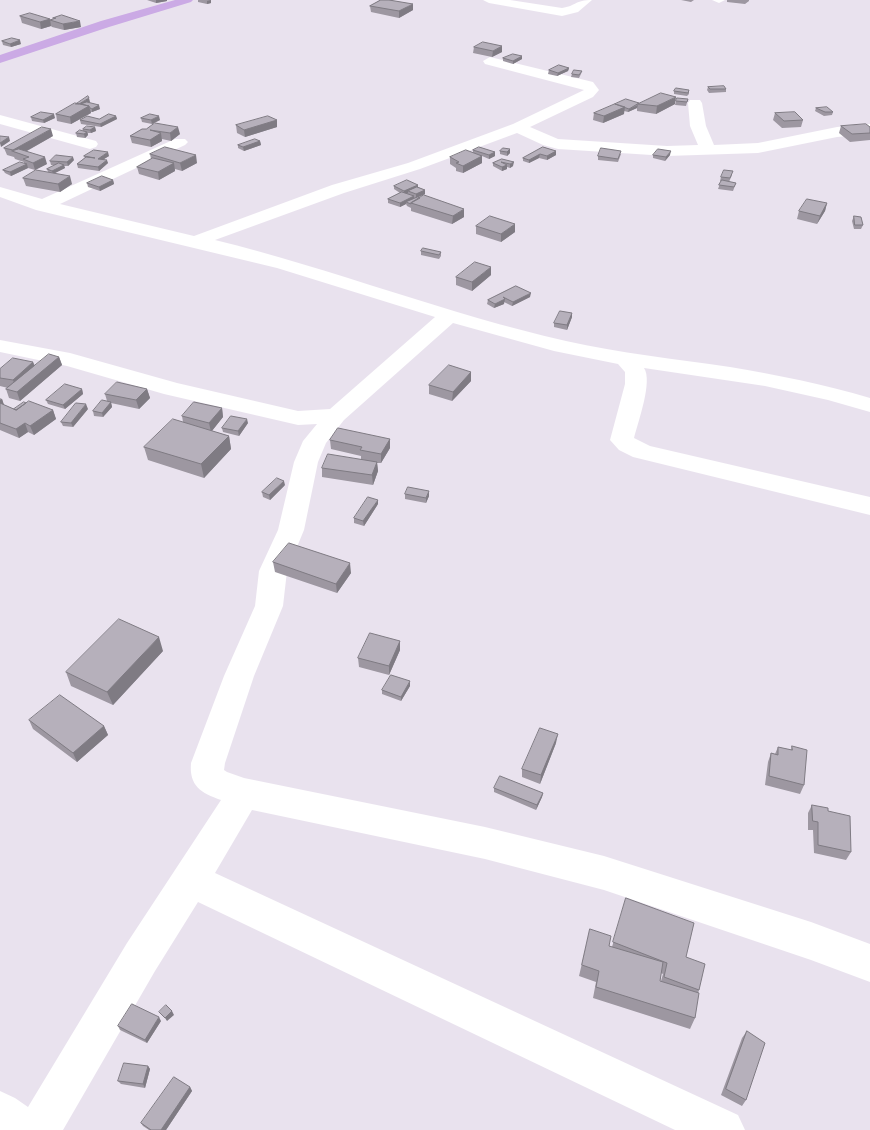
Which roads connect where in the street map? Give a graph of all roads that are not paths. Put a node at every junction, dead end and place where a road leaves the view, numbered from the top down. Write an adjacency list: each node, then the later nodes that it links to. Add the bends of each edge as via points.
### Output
1 (187, 0): 4 (main road)
2 (489, 0): 3 (street, via 562,12 574,10)
3 (586, 0)
4 (0, 60)
5 (490, 61): 8 (street, via 591,87 588,94)
6 (696, 103): 12 (street, via 698,126)
7 (0, 119): 11 (street)
8 (518, 128): 12 (street, via 558,144 667,151); 15 (street)
9 (870, 130): 12 (street, via 837,132 758,148)
10 (180, 142): 14 (street)
11 (90, 144)
12 (708, 150)
13 (0, 192): 14 (street)
14 (42, 206): 15 (street)
15 (196, 241): 16 (street, via 284,264)
16 (449, 316): 18 (street, via 551,344); 20 (street)
17 (0, 346): 20 (street, via 70,360 172,389 298,418)
18 (625, 358): 19 (street, via 788,383); 21 (street, via 636,372 622,440 628,445 642,452)
19 (870, 404)
20 (336, 415): 22 (street, via 315,442 306,462 291,530 273,571 269,606 239,676 208,763 207,774 214,783)
21 (870, 506)
22 (244, 793): 23 (street); 24 (street, via 485,843 604,873)
23 (191, 880): 27 (street, via 141,957); 28 (street)
24 (870, 963)
25 (0, 1113): 26 (street)
26 (24, 1130)
27 (39, 1130)
28 (723, 1130)

